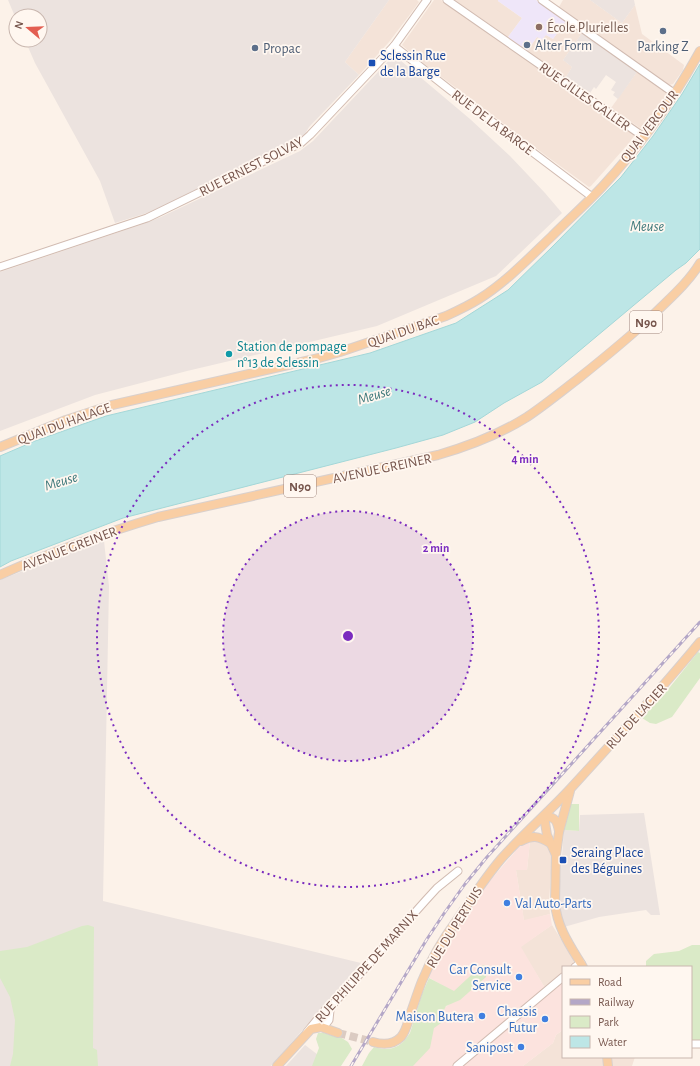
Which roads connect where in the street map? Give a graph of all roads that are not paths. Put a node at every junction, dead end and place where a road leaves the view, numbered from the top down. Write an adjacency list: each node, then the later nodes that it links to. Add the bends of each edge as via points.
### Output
1 (427, 0): 4 (street, RUE ERNEST SOLVAY)
2 (447, 0): 7 (street, RUE GILLES GALLER)
3 (542, 0): 6 (street)
4 (394, 46): 8 (street, RUE DE LA BARGE); 10 (street, RUE ERNEST SOLVAY, via 301,143 147,218)
5 (700, 51): 6 (main road, QUAI VERCOUR)
6 (674, 94): 7 (main road, QUAI VERCOUR)
7 (644, 137): 8 (main road, QUAI VERCOUR)
8 (592, 197): 11 (main road, QUAI DU BAC, via 507,278 478,300 451,313 326,356)
9 (700, 265): 13 (main road, AVENUE GREINER / N90, via 647,320 587,372 533,413 486,438 431,457 158,517 86,541)
10 (0, 267)
11 (128, 401): 12 (main road, QUAI DU HALAGE, via 66,420)
12 (0, 447)
13 (0, 575)
14 (700, 642): 15 (main road, RUE DE L'ACIER)
15 (571, 788): 16 (main road, RUE DE L'ACIER); 17 (main road)
16 (544, 816): 17 (main road, via 554,819); 18 (main road, RUE DU PERTUIS); 19 (main road, via 545,830)
17 (559, 832): 20 (main road)
18 (516, 843): 19 (main road, via 533,836); 28 (main road, RUE DU PERTUIS, via 484,880 439,947 401,1036 392,1043)
19 (550, 843): 20 (main road)
20 (556, 855): 22 (main road, via 557,916)
21 (458, 871): 24 (street, RUE PHILIPPE DE MARNIX, via 437,888)
22 (580, 966)
23 (562, 978): 30 (street)
24 (334, 1003): 25 (street); 26 (street, RUE PHILIPPE DE MARNIX, via 325,1010)
25 (329, 1018): 26 (street, via 325,1024); 27 (street)
26 (319, 1023): 27 (main road); 29 (main road, RUE PHILIPPE DE MARNIX)
27 (336, 1032)
28 (372, 1042)
29 (278, 1066)
30 (457, 1066)

